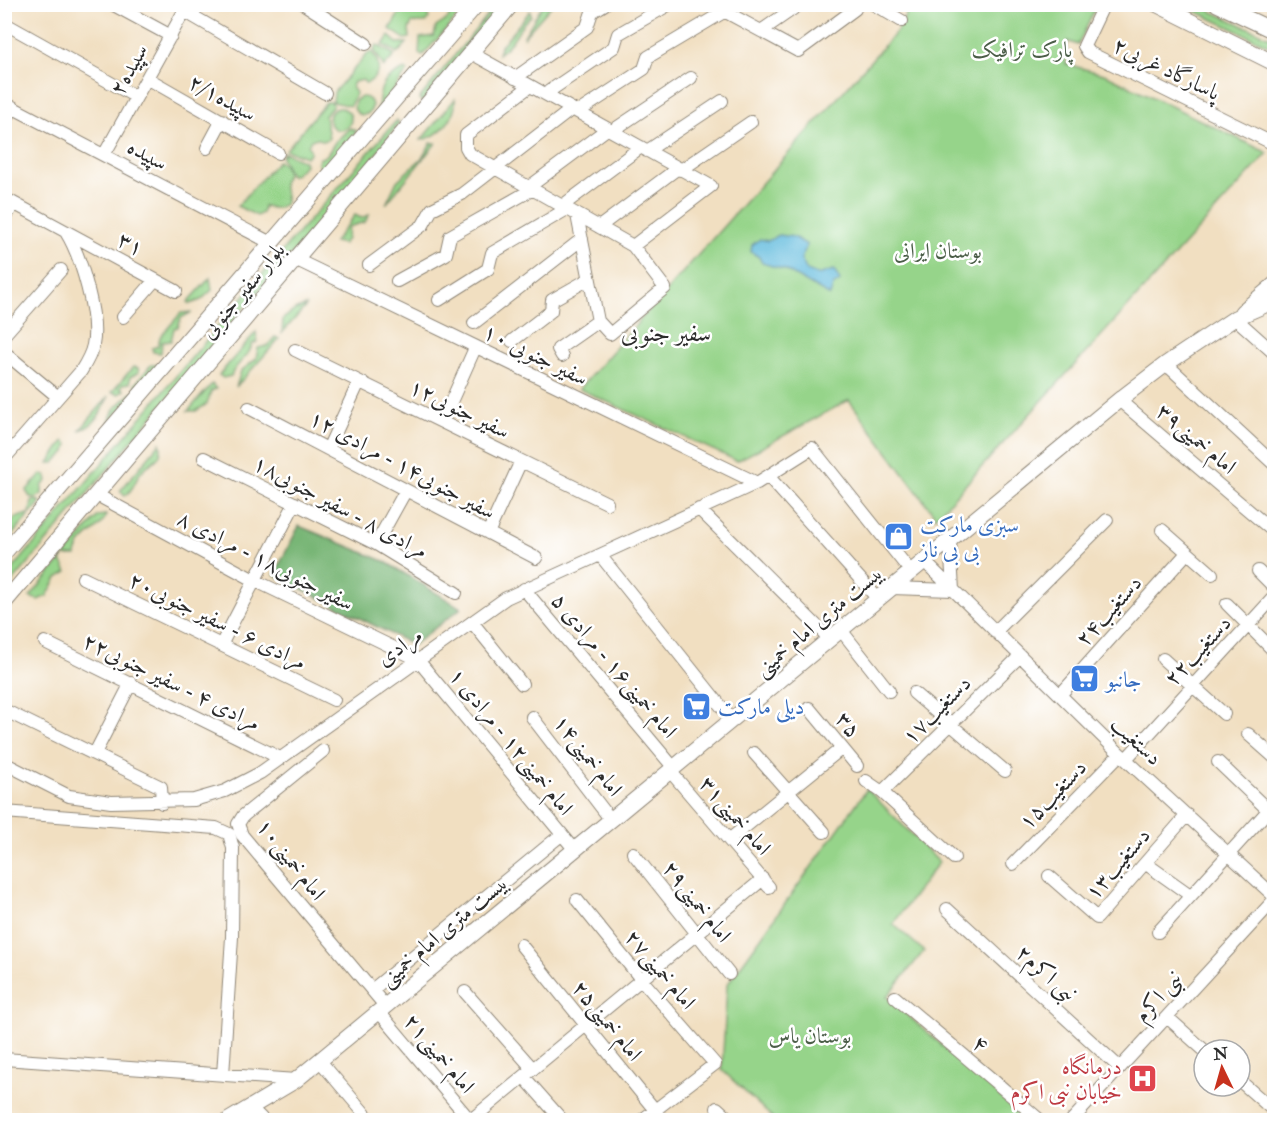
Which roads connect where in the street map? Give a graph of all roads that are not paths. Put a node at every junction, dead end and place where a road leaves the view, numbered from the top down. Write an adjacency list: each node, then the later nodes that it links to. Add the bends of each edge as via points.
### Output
1 (112, 4): 23 (street)
2 (304, 4): 18 (street)
3 (330, 4): 18 (street)
4 (477, 4): 35 (main road, بلوار سفیر جنوبی)
5 (512, 4): 25 (main road, بلوار سفیر جنوبی)
6 (605, 4): 28 (street, via 592,12 587,27)
7 (670, 4): 32 (street, via 618,34 614,47)
8 (711, 4): 17 (street)
9 (738, 4): 17 (street)
10 (800, 4): 21 (street)
11 (873, 4): 19 (street)
12 (1104, 4): 43 (street, پاسارگاد غربی۲, via 1084,46 1088,52)
13 (1156, 4): 26 (main road)
14 (1217, 4): 22 (main road)
15 (186, 8): 23 (street, سپیده۲); 31 (street)
16 (855, 9): 21 (street, via 798,51)
17 (726, 12): 21 (street); 37 (street, via 648,57 644,69)
18 (324, 17): 24 (street)
19 (902, 21)
20 (4, 23): 33 (street)
21 (761, 31)
22 (1275, 31)
23 (171, 36): 27 (street, سپیده۲)
24 (366, 44)
25 (471, 53): 28 (street); 38 (main road, بلوار سفیر جنوبی)
26 (1275, 63)
27 (147, 78): 33 (street, سپیده۲); 39 (street, سپیده۲/۱)
28 (515, 78): 30 (street)
29 (690, 78): 42 (street)
30 (530, 86): 32 (street); 48 (street, via 466,135 470,154)
31 (324, 93)
32 (545, 94): 37 (street)
33 (136, 97): 47 (street, سپیده۲)
34 (722, 101): 45 (street)
35 (393, 102): 38 (main road); 57 (main road, بلوار سفیر جنوبی)
36 (9, 105): 41 (street); 47 (street, سپیده)
37 (575, 111): 42 (street); 48 (street)
38 (416, 116): 59 (main road, بلوار سفیر جنوبی)
39 (222, 120): 44 (street); 46 (street, سپیده۲/۱)
40 (751, 122): 49 (street)
41 (4, 123)
42 (609, 130): 45 (street); 50 (street)
43 (1275, 144)
44 (207, 148)
45 (644, 149): 49 (street); 52 (street)
46 (278, 153)
47 (104, 155): 57 (street, سپیده)
48 (494, 168): 50 (street); 60 (street, via 462,194 432,209 423,225)
49 (680, 169): 54 (street); 58 (street, via 711,186)
50 (531, 188): 52 (street); 64 (street, via 450,236 446,254)
51 (10, 201): 53 (street); 55 (street, ۳۱)
52 (569, 210): 54 (street); 56 (street); 67 (street, via 492,253 488,269)
53 (4, 217)
54 (599, 227): 58 (street)
55 (66, 231): 63 (street, ۳۱); 82 (street, via 79,256 94,343 81,371)
56 (582, 239): 62 (street); 72 (street)
57 (271, 243): 103 (main road, بلوار سفیر جنوبی)
58 (633, 246): 71 (street, via 665,288 610,334)
59 (297, 260): 75 (street, سفیر جنوبی ۱۰); 93 (main road, بلوار سفیر جنوبی)
60 (369, 265)
61 (61, 270): 73 (street)
62 (589, 279): 71 (street); 74 (street, via 552,300 550,311)
63 (155, 280): 66 (street, ۳۱); 69 (street)
64 (397, 281)
65 (1275, 285): 70 (main road)
66 (176, 291)
67 (439, 300)
68 (1275, 301): 70 (main road, بیست متری امام خمینی)
69 (123, 317)
70 (1235, 318): 78 (street); 80 (main road, بیست متری امام خمینی)
71 (598, 321): 79 (street, via 558,349)
72 (474, 323)
73 (4, 335)
74 (512, 341)
75 (476, 348): 85 (street); 91 (street, سفیر جنوبی ۱۰)
76 (295, 350): 81 (street, سفیر جنوبی۱۲)
77 (4, 352): 82 (street)
78 (1275, 353)
79 (562, 356)
80 (1166, 364): 83 (main road, بیست متری امام خمینی); 90 (street)
81 (359, 382): 85 (street, سفیر جنوبی۱۲); 86 (street)
82 (58, 397): 88 (street)
83 (1119, 400): 99 (street, امام خمینی۳۹); 101 (main road, بیست متری امام خمینی)
84 (249, 408): 86 (street, سفیر جنوبی۱۴ - مرادی ۱۲)
85 (442, 422): 89 (street, سفیر جنوبی۱۲)
86 (328, 449): 92 (street, سفیر جنوبی۱۴ - مرادی ۱۲)
87 (204, 458): 94 (street, مرادی ۸ - سفیر جنوبی۱۸)
88 (4, 459)
89 (521, 461): 95 (street, سفیر جنوبی۱۲); 100 (street)
90 (1275, 464)
91 (763, 479): 96 (street, مرادی); 109 (street, مرادی, via 812,448); 119 (street)
92 (406, 490): 100 (street, سفیر جنوبی۱۴ - مرادی ۱۲); 102 (street)
93 (97, 495): 112 (street, سفیر جنوبی۱۸ - مرادی ۸); 120 (main road, بلوار سفیر جنوبی)
94 (295, 503): 102 (street, مرادی ۸ - سفیر جنوبی۱۸); 112 (street)
95 (608, 503)
96 (699, 509): 105 (street, مرادی); 125 (street)
97 (1107, 520): 124 (street)
98 (1162, 530): 104 (street)
99 (1275, 531)
100 (488, 533): 106 (street, سفیر جنوبی۱۴ - مرادی ۱۲)
101 (950, 540): 107 (main road, بیست متری امام خمینی); 116 (street)
102 (376, 544): 117 (street, مرادی ۸ - سفیر جنوبی۱۸)
103 (4, 553)
104 (1187, 553): 110 (street); 137 (street, دستغیب۲۴)
105 (600, 555): 115 (street, مرادی); 143 (street)
106 (536, 558)
107 (924, 561): 109 (main road, بیست متری امام خمینی); 116 (street, دستغیب)
108 (1258, 571): 113 (street)
109 (911, 572): 114 (main road, بیست متری امام خمینی)
110 (1212, 574)
111 (83, 578): 127 (street, مرادی ۶ - سفیر جنوبی۲۰)
112 (254, 580): 127 (street); 130 (street, سفیر جنوبی۱۸ - مرادی ۸)
113 (1275, 587)
114 (891, 588): 116 (street); 119 (main road, بیست متری امام خمینی)
115 (524, 589): 122 (street, مرادی); 156 (street, امام خمینی۱۶ - مرادی ۵)
116 (953, 590): 124 (street, دستغیب)
117 (456, 593)
118 (1275, 597): 123 (street, دستغیب۲۲)
119 (878, 599): 125 (main road, بیست متری امام خمینی)
120 (4, 603)
121 (1227, 604): 123 (street)
122 (472, 622): 130 (street, مرادی); 133 (street)
123 (1248, 625): 128 (street); 134 (street, دستغیب۲۲)
124 (995, 632): 129 (street, دستغیب)
125 (835, 634): 135 (street); 143 (main road, بیست متری امام خمینی)
126 (45, 642): 132 (street, مرادی ۴ - سفیر جنوبی۲۲)
127 (221, 645): 138 (street, مرادی ۶ - سفیر جنوبی۲۰)
128 (1275, 651)
129 (1020, 656): 137 (street, دستغیب); 144 (street, دستغیب۱۷)
130 (417, 659): 152 (street, مرادی); 167 (street, امام خمینی۱۲ - مرادی ۱)
131 (1163, 659): 134 (street)
132 (130, 683): 148 (street); 152 (street, مرادی ۴ - سفیر جنوبی۲۲)
133 (522, 684)
134 (1193, 686): 141 (street); 150 (street, دستغیب۲۲)
135 (889, 691)
136 (914, 693): 144 (street)
137 (1060, 695): 150 (street, دستغیب)
138 (334, 700)
139 (809, 708): 146 (street, ۳۵)
140 (4, 710): 148 (street)
141 (1224, 714)
142 (532, 717): 165 (street, امام خمینی۱۴)
143 (732, 720): 156 (main road, بیست متری امام خمینی)
144 (951, 723): 157 (street); 159 (street, دستغیب۱۷)
145 (1248, 734): 151 (street)
146 (842, 748): 155 (street, ۳۵); 160 (street)
147 (323, 751): 185 (street, امام خمینی۱۰, via 238,824 242,835)
148 (95, 753): 161 (street, via 161,787)
149 (754, 753): 160 (street)
150 (1123, 756): 164 (street, دستغیب); 174 (street, دستغیب۱۵)
151 (1275, 757)
152 (280, 758): 161 (street, مرادی, via 225,791 194,800)
153 (1218, 762): 162 (street)
154 (4, 763): 161 (street, مرادی, via 69,796)
155 (857, 766)
156 (672, 770): 165 (main road, بیست متری امام خمینی); 168 (street, امام خمینی۳۱)
157 (1005, 771)
158 (866, 781): 159 (street)
159 (882, 792): 172 (street)
160 (787, 793): 166 (street); 168 (street)
161 (162, 803)
162 (1271, 807): 170 (street)
163 (4, 812): 196 (street, via 216,828 229,834 233,848 232,937)
164 (1187, 815): 170 (street, دستغیب); 173 (street, دستغیب۱۳)
165 (611, 820): 169 (main road, بیست متری امام خمینی)
166 (824, 832)
167 (561, 834): 169 (street, امام خمینی۱۲ - مرادی ۱); 185 (street)
168 (729, 840): 181 (street, امام خمینی۳۱, via 766,883)
169 (574, 850): 188 (main road, بیست متری امام خمینی)
170 (1228, 852): 176 (street); 177 (street, دستغیب)
171 (633, 853): 181 (street, امام خمینی۲۹)
172 (954, 858)
173 (1145, 863): 175 (street, دستغیب۱۳, via 1097,918); 176 (street)
174 (1013, 864)
175 (1049, 876)
176 (1191, 895): 180 (street)
177 (1275, 898): 189 (street, نبی اکرم)
178 (577, 900): 184 (street, امام خمینی۲۷)
179 (947, 909): 194 (street, نبی اکرم۲)
180 (1158, 932)
181 (698, 933): 183 (street, امام خمینی۲۹); 184 (street)
182 (521, 945): 190 (street, امام خمینی۲۵)
183 (729, 974)
184 (641, 979): 190 (street); 201 (street, امام خمینی۲۷, via 715,1064)
185 (372, 990): 188 (street, امام خمینی۱۰)
186 (465, 992): 195 (street)
187 (895, 997): 212 (street, ۴)
188 (382, 1009): 193 (main road, بیست متری امام خمینی); 207 (street, امام خمینی۲۱)
189 (1167, 1017): 191 (street); 194 (street, نبی اکرم)
190 (586, 1025): 195 (street); 201 (street, امام خمینی۲۵)
191 (1192, 1039)
192 (4, 1059): 196 (street)
193 (320, 1061): 197 (main road, بیست متری امام خمینی); 206 (street)
194 (1120, 1068): 203 (street, نبی اکرم)
195 (528, 1073): 207 (street); 208 (street)
196 (223, 1075): 197 (street)
197 (296, 1080): 200 (main road, بیست متری امام خمینی)
198 (1252, 1091): 202 (street)
199 (717, 1108): 211 (street)
200 (252, 1109): 204 (main road, بیست متری امام خمینی); 205 (street)
201 (654, 1110): 209 (street); 210 (street, امام خمینی۲۵)
202 (1275, 1111)
203 (1077, 1119)
204 (229, 1120)
205 (263, 1120)
206 (370, 1120)
207 (470, 1120)
208 (562, 1120)
209 (642, 1120)
210 (663, 1120)
211 (730, 1120)
212 (1040, 1120)

